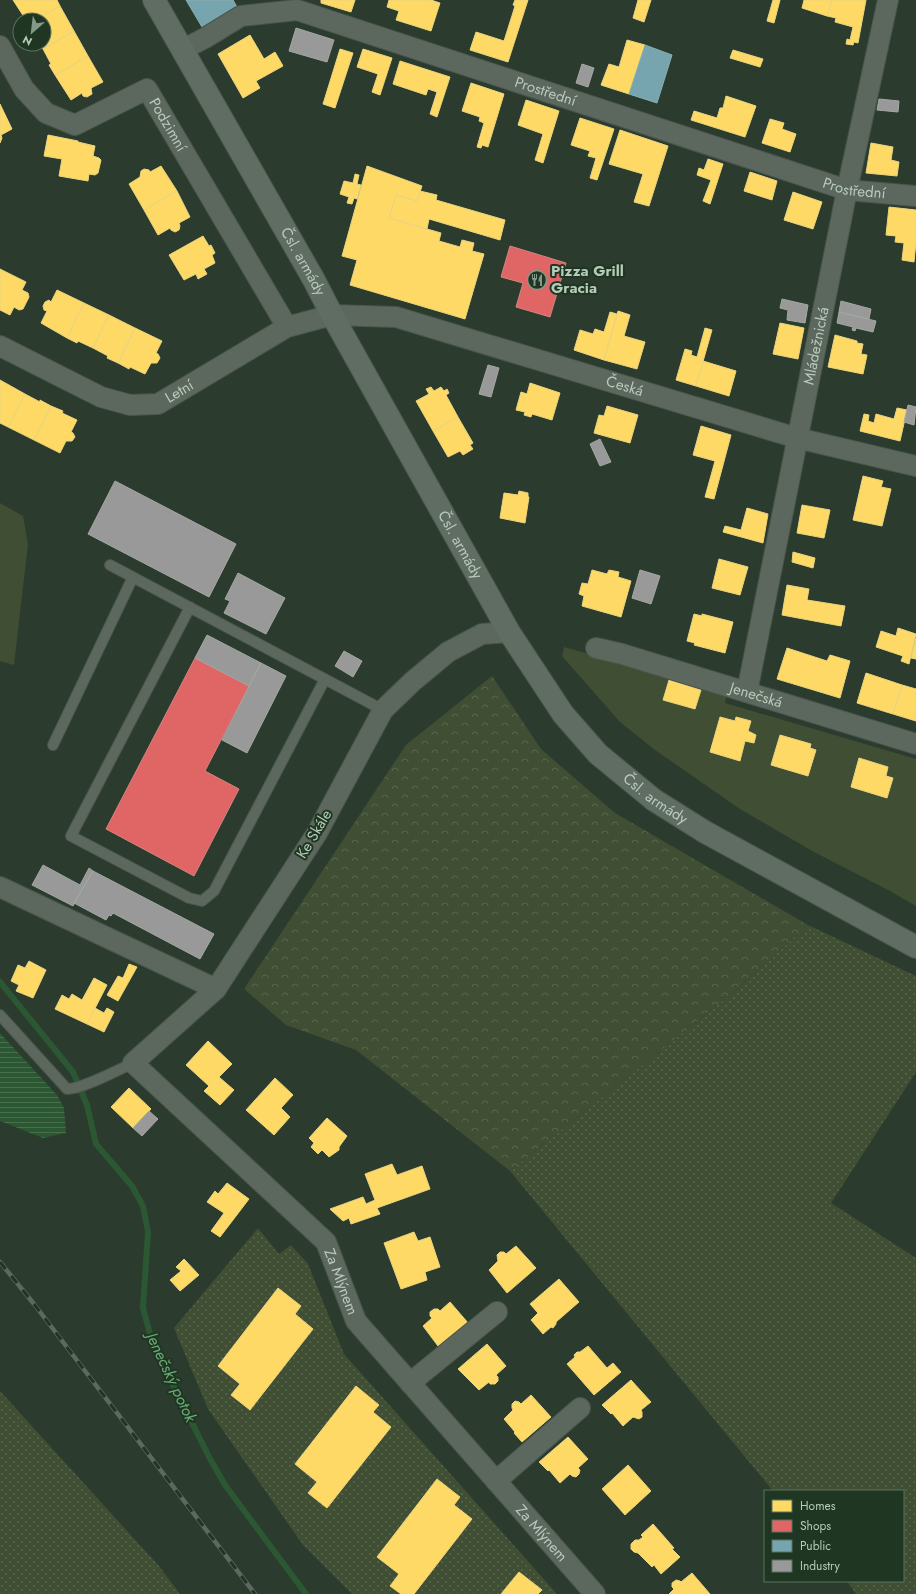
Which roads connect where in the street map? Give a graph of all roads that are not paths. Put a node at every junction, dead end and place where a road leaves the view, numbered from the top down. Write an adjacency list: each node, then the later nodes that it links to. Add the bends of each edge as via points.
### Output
1 (154, 0): 4 (main road, Čsl. armády)
2 (888, 0): 5 (street, Mládežnická)
3 (0, 46): 8 (street, Podzimní, via 24,89 46,113 75,125 147,89)
4 (182, 50): 5 (street, Prostřední, via 241,16 297,10); 7 (main road, Čsl. armády)
5 (847, 190): 6 (street, Prostřední); 10 (street, Mládežnická)
6 (916, 196)
7 (332, 315): 8 (street, Letní); 10 (street, Česká, via 396,317); 15 (main road, Čsl. armády)
8 (287, 327): 9 (street, Letní, via 158,404 130,405 101,397)
9 (0, 346)
10 (797, 438): 11 (street, Česká); 18 (street, Mládežnická)
11 (916, 466)
12 (110, 565): 13 (lane)
13 (133, 577): 14 (lane); 21 (lane)
14 (190, 608): 17 (lane); 17 (lane, via 70,836 189,898 202,901 214,891)
15 (509, 632): 19 (street, Ke Skále, via 482,634 448,652); 23 (main road, Čsl. armády, via 563,714 598,754 654,800 705,832)
16 (596, 648): 18 (street, Jenečská)
17 (325, 679): 19 (lane)
18 (747, 692): 20 (street, Jenečská)
19 (383, 710): 24 (street, Ke Skále, via 317,833)
20 (916, 744)
21 (53, 745)
22 (0, 887): 24 (street)
23 (916, 947)
24 (216, 989): 26 (street, Ke Skále)
25 (0, 1014): 26 (lane, via 66,1089)
26 (133, 1063): 28 (street, Za Mlýnem, via 326,1242 356,1321)
27 (497, 1312): 28 (street)
28 (410, 1383): 30 (street, Za Mlýnem)
29 (580, 1408): 30 (street)
30 (496, 1481): 31 (street, Za Mlýnem)
31 (595, 1594)

